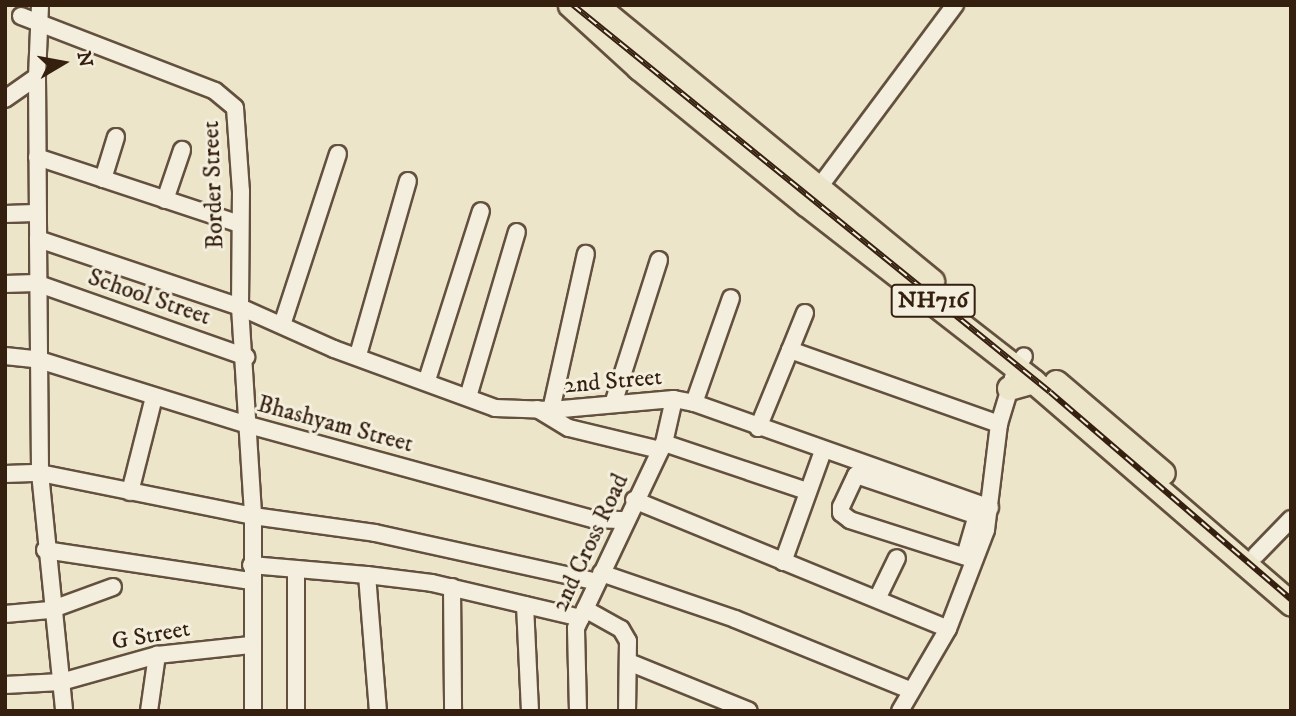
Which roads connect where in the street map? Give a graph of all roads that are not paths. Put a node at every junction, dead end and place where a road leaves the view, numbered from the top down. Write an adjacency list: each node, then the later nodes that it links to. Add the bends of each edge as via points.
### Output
1 (40, 5): 6 (street)
2 (570, 5): 15 (highway, NH716, via 639,68)
3 (596, 5): 15 (highway, NH716)
4 (955, 5): 15 (street)
5 (20, 16): 6 (street, Border Street)
6 (39, 24): 7 (street); 20 (street, Border Street, via 215,91 227,100 235,108 238,123)
7 (37, 77): 8 (street); 12 (street)
8 (5, 99)
9 (116, 137): 13 (street)
10 (182, 150): 16 (street)
11 (338, 154): 30 (street)
12 (37, 157): 13 (street); 18 (street)
13 (103, 179): 16 (street)
14 (408, 181): 32 (street)
15 (812, 197): 36 (highway, NH716)
16 (165, 200): 20 (street)
17 (481, 211): 37 (street)
18 (35, 212): 19 (street); 22 (street)
19 (5, 214)
20 (239, 224): 28 (street, Border Street)
21 (517, 232): 39 (street)
22 (38, 239): 25 (street); 28 (street, 2nd Street)
23 (586, 254): 43 (street)
24 (659, 260): 41 (street)
25 (36, 283): 26 (street); 34 (street, School Street); 35 (street)
26 (5, 284)
27 (731, 298): 42 (street)
28 (240, 307): 30 (street, 2nd Street); 34 (street, Border Street)
29 (805, 313): 31 (street)
30 (282, 325): 32 (street, 2nd Street)
31 (790, 349): 45 (street); 46 (street)
32 (358, 355): 37 (street, 2nd Street)
33 (5, 356): 35 (street, Bhashyam Street)
34 (246, 357): 44 (street, Border Street)
35 (36, 359): 38 (street, Bhashyam Street); 49 (street)
36 (1020, 373): 45 (street); 59 (highway, NH716); 72 (highway, NH716)
37 (427, 380): 39 (street, 2nd Street)
38 (154, 397): 44 (street, Bhashyam Street); 52 (street)
39 (468, 397): 43 (street, 2nd Street, via 495,408)
40 (674, 400): 41 (street, 2nd Street); 42 (street, 2nd Street); 47 (street, 2nd Cross Road)
41 (614, 401): 43 (street, 2nd Street)
42 (694, 403): 46 (street, 2nd Street)
43 (544, 410): 47 (street, via 569,428)
44 (245, 424): 55 (street, Border Street); 57 (street, Bhashyam Street, via 593,519)
45 (999, 424): 54 (street)
46 (758, 428): 48 (street, 2nd Street)
47 (662, 447): 51 (street); 53 (street, 2nd Cross Road)
48 (823, 451): 51 (street); 54 (street, 2nd Street)
49 (40, 473): 50 (street); 52 (street); 58 (street)
50 (5, 474)
51 (807, 491): 62 (street)
52 (130, 492): 55 (street)
53 (634, 500): 57 (street, 2nd Cross Road); 62 (street)
54 (982, 510): 61 (street); 61 (street, via 856,475 841,507 850,520)
55 (253, 516): 63 (street, Border Street); 66 (street, via 375,533)
56 (1291, 519): 59 (street)
57 (626, 520): 66 (street, 2nd Cross Road)
58 (45, 550): 67 (street); 74 (street)
59 (1256, 555): 70 (highway, NH716)
60 (897, 558): 71 (street)
61 (968, 558): 77 (street)
62 (782, 562): 71 (street)
63 (251, 565): 64 (street); 67 (street, Border Street)
64 (296, 569): 65 (street); 87 (street)
65 (367, 575): 69 (street); 88 (street)
66 (599, 577): 75 (street, 2nd Cross Road); 83 (street, via 735,619)
67 (250, 582): 78 (street, Border Street)
68 (113, 587): 74 (street)
69 (452, 587): 73 (street); 89 (street)
70 (1291, 587)
71 (878, 597): 77 (street)
72 (1291, 604)
73 (525, 605): 75 (street); 90 (street)
74 (50, 610): 76 (street); 81 (street)
75 (583, 613): 80 (street, via 621,629); 91 (street, 2nd Cross Road, via 576,628)
76 (5, 614)
77 (948, 629): 83 (street)
78 (250, 645): 79 (street, G Street); 86 (street, Border Street)
79 (158, 655): 81 (street, G Street); 85 (street)
80 (631, 663): 92 (street); 93 (street)
81 (61, 682): 82 (street, G Street); 84 (street)
82 (5, 685)
83 (910, 691): 94 (street)
84 (64, 711)
85 (149, 711)
86 (253, 711)
87 (296, 711)
88 (378, 711)
89 (453, 711)
90 (530, 711)
91 (578, 711)
92 (626, 711)
93 (749, 711)
94 (900, 711)

